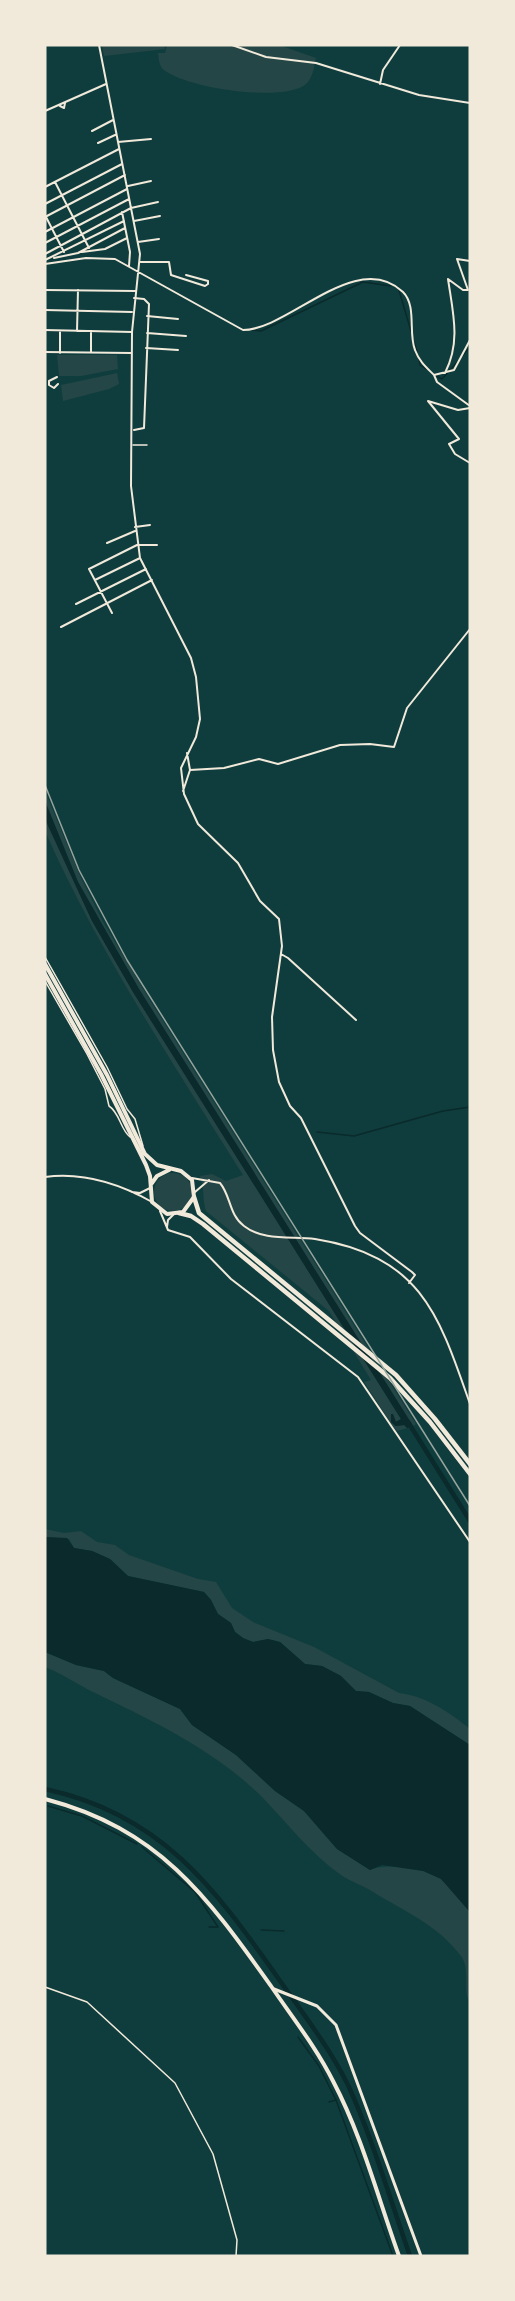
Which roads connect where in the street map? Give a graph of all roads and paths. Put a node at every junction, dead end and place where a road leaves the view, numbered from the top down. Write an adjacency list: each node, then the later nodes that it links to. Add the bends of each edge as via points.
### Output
1 (99, 45): 4 (street)
2 (232, 45): 5 (street, via 266,57 316,63)
3 (400, 45): 5 (street, via 383,70)
4 (106, 84): 7 (street, via 71,98 63,109 60,106); 8 (street)
5 (380, 84): 6 (street)
6 (470, 103)
7 (45, 111)
8 (113, 120): 9 (street); 10 (street)
9 (92, 131)
10 (116, 135): 12 (street); 13 (street)
11 (151, 139): 12 (street)
12 (118, 142): 14 (street)
13 (98, 143)
14 (119, 149): 15 (street); 18 (street)
15 (122, 164): 16 (street); 21 (street)
16 (125, 176): 20 (street); 25 (street)
17 (151, 181): 20 (street)
18 (55, 182): 19 (street); 21 (street)
19 (45, 187)
20 (127, 188): 22 (street); 30 (street)
21 (62, 195): 24 (street); 25 (street)
22 (129, 200): 26 (street); 33 (street)
23 (158, 202): 26 (street)
24 (45, 204)
25 (67, 205): 29 (street); 30 (street)
26 (131, 208): 27 (street); 32 (street)
27 (122, 212): 31 (street); 37 (street)
28 (160, 216): 32 (street)
29 (45, 217): 35 (street)
30 (74, 218): 33 (street); 35 (street)
31 (124, 221): 34 (street); 41 (street)
32 (133, 221): 43 (street)
33 (78, 226): 37 (street); 38 (street)
34 (125, 228): 39 (street); 45 (street)
35 (52, 229): 36 (street); 38 (street)
36 (45, 232)
37 (82, 234): 41 (street); 44 (street)
38 (56, 237): 42 (street); 44 (street)
39 (127, 238): 47 (street, via 105,249); 54 (street)
40 (159, 238): 43 (street)
41 (86, 241): 45 (street); 46 (street)
42 (45, 243)
43 (138, 243): 52 (street)
44 (61, 245): 46 (street); 48 (street)
45 (89, 248): 47 (street)
46 (64, 252): 49 (street)
47 (78, 253): 49 (street)
48 (45, 254)
49 (52, 258): 50 (street)
50 (45, 260)
51 (470, 261): 80 (street, via 457,259 468,290 448,279 456,348)
52 (140, 262): 55 (street); 56 (street, via 169,262 171,275 176,278 208,284)
53 (45, 264): 54 (street, via 109,257)
54 (129, 266): 55 (street)
55 (138, 270): 59 (street); 81 (street, via 243,330 257,330 325,292 360,280 380,281 403,292 409,301 414,348 421,363)
56 (186, 275)
57 (45, 290): 58 (street)
58 (78, 290): 59 (street); 62 (street)
59 (135, 291): 60 (street)
60 (134, 298): 63 (street); 64 (street, via 148,301)
61 (45, 310): 62 (street)
62 (78, 311): 63 (street); 68 (street)
63 (133, 312): 70 (street)
64 (147, 316): 65 (street); 71 (street)
65 (178, 319)
66 (45, 330): 67 (street)
67 (60, 331): 68 (street); 77 (street)
68 (77, 331): 69 (street)
69 (91, 331): 70 (street); 78 (street)
70 (132, 332): 79 (street)
71 (146, 333): 72 (street); 74 (street)
72 (186, 336)
73 (470, 340): 80 (street, via 454,370)
74 (146, 348): 75 (street); 85 (street, via 144,428)
75 (178, 350)
76 (45, 352): 77 (street)
77 (60, 352): 78 (street)
78 (91, 353): 79 (street)
79 (131, 353): 85 (street)
80 (445, 374): 81 (street)
81 (434, 375): 84 (street, via 437,382)
82 (57, 377): 83 (street, via 49,385 54,388)
83 (58, 384)
84 (470, 407): 88 (street, via 458,410 428,401 459,439 449,444 455,454)
85 (132, 430): 86 (street)
86 (132, 445): 87 (lane); 90 (street, via 130,486)
87 (147, 445)
88 (470, 463)
89 (150, 525): 90 (street)
90 (136, 529): 91 (street); 92 (street)
91 (107, 543)
92 (137, 545): 93 (street); 94 (street); 96 (street, via 89,569)
93 (157, 545)
94 (140, 558): 95 (street); 96 (street)
95 (147, 568): 97 (street); 98 (street)
96 (95, 580): 98 (street)
97 (154, 582): 100 (street); 104 (street, via 191,658 196,677 200,719)
98 (101, 592): 99 (street); 100 (street)
99 (76, 604)
100 (107, 604): 101 (street); 102 (street)
101 (112, 613)
102 (62, 627)
103 (470, 630): 105 (street, via 407,708 394,747 340,745 278,764 259,759 224,768)
104 (187, 753): 105 (street); 106 (street, via 181,768)
105 (190, 770): 106 (street)
106 (183, 792): 107 (street, via 198,824 238,863 260,901 279,920)
107 (281, 954): 112 (street); 126 (street, via 272,1017 273,1050 281,1089 301,1118 355,1226)
108 (45, 957): 114 (lane, via 132,1113)
109 (45, 964): 114 (main road, via 107,1075)
110 (45, 974): 113 (main road, via 101,1074)
111 (45, 981): 113 (lane, via 105,1089 109,1106)
112 (356, 1020)
113 (131, 1138): 119 (main road, via 148,1170)
114 (145, 1154): 115 (main road, via 153,1163)
115 (169, 1169): 117 (main road); 119 (main road, via 157,1176)
116 (45, 1177): 120 (street, via 68,1174 112,1183)
117 (189, 1177): 118 (street); 121 (main road)
118 (210, 1180): 121 (street); 127 (street, via 224,1188 232,1211 246,1228 350,1248)
119 (151, 1186): 120 (street, via 140,1193); 122 (main road)
120 (129, 1191): 122 (street)
121 (195, 1194): 124 (main road, via 189,1207); 130 (highway, via 199,1213 396,1375)
122 (152, 1202): 123 (main road)
123 (160, 1210): 124 (main road); 125 (street)
124 (177, 1214): 125 (street, via 168,1220); 130 (highway, via 203,1224 374,1363)
125 (168, 1230): 133 (street, via 190,1237 231,1279 358,1377)
126 (393, 1257): 127 (street); 128 (street, via 415,1275)
127 (386, 1264): 128 (street)
128 (409, 1283): 129 (street, via 442,1325)
129 (470, 1404)
130 (433, 1420): 131 (highway); 132 (highway)
131 (470, 1464)
132 (470, 1474)
133 (470, 1542)
134 (45, 1799): 136 (main road, via 104,1820 144,1842 193,1883)
135 (45, 1987): 137 (path, via 87,2002 175,2083 213,2154 237,2240)
136 (273, 1989): 138 (main road, via 333,2080); 139 (street, via 324,2011 336,2025)
137 (236, 2256)
138 (399, 2256)
139 (421, 2256)

